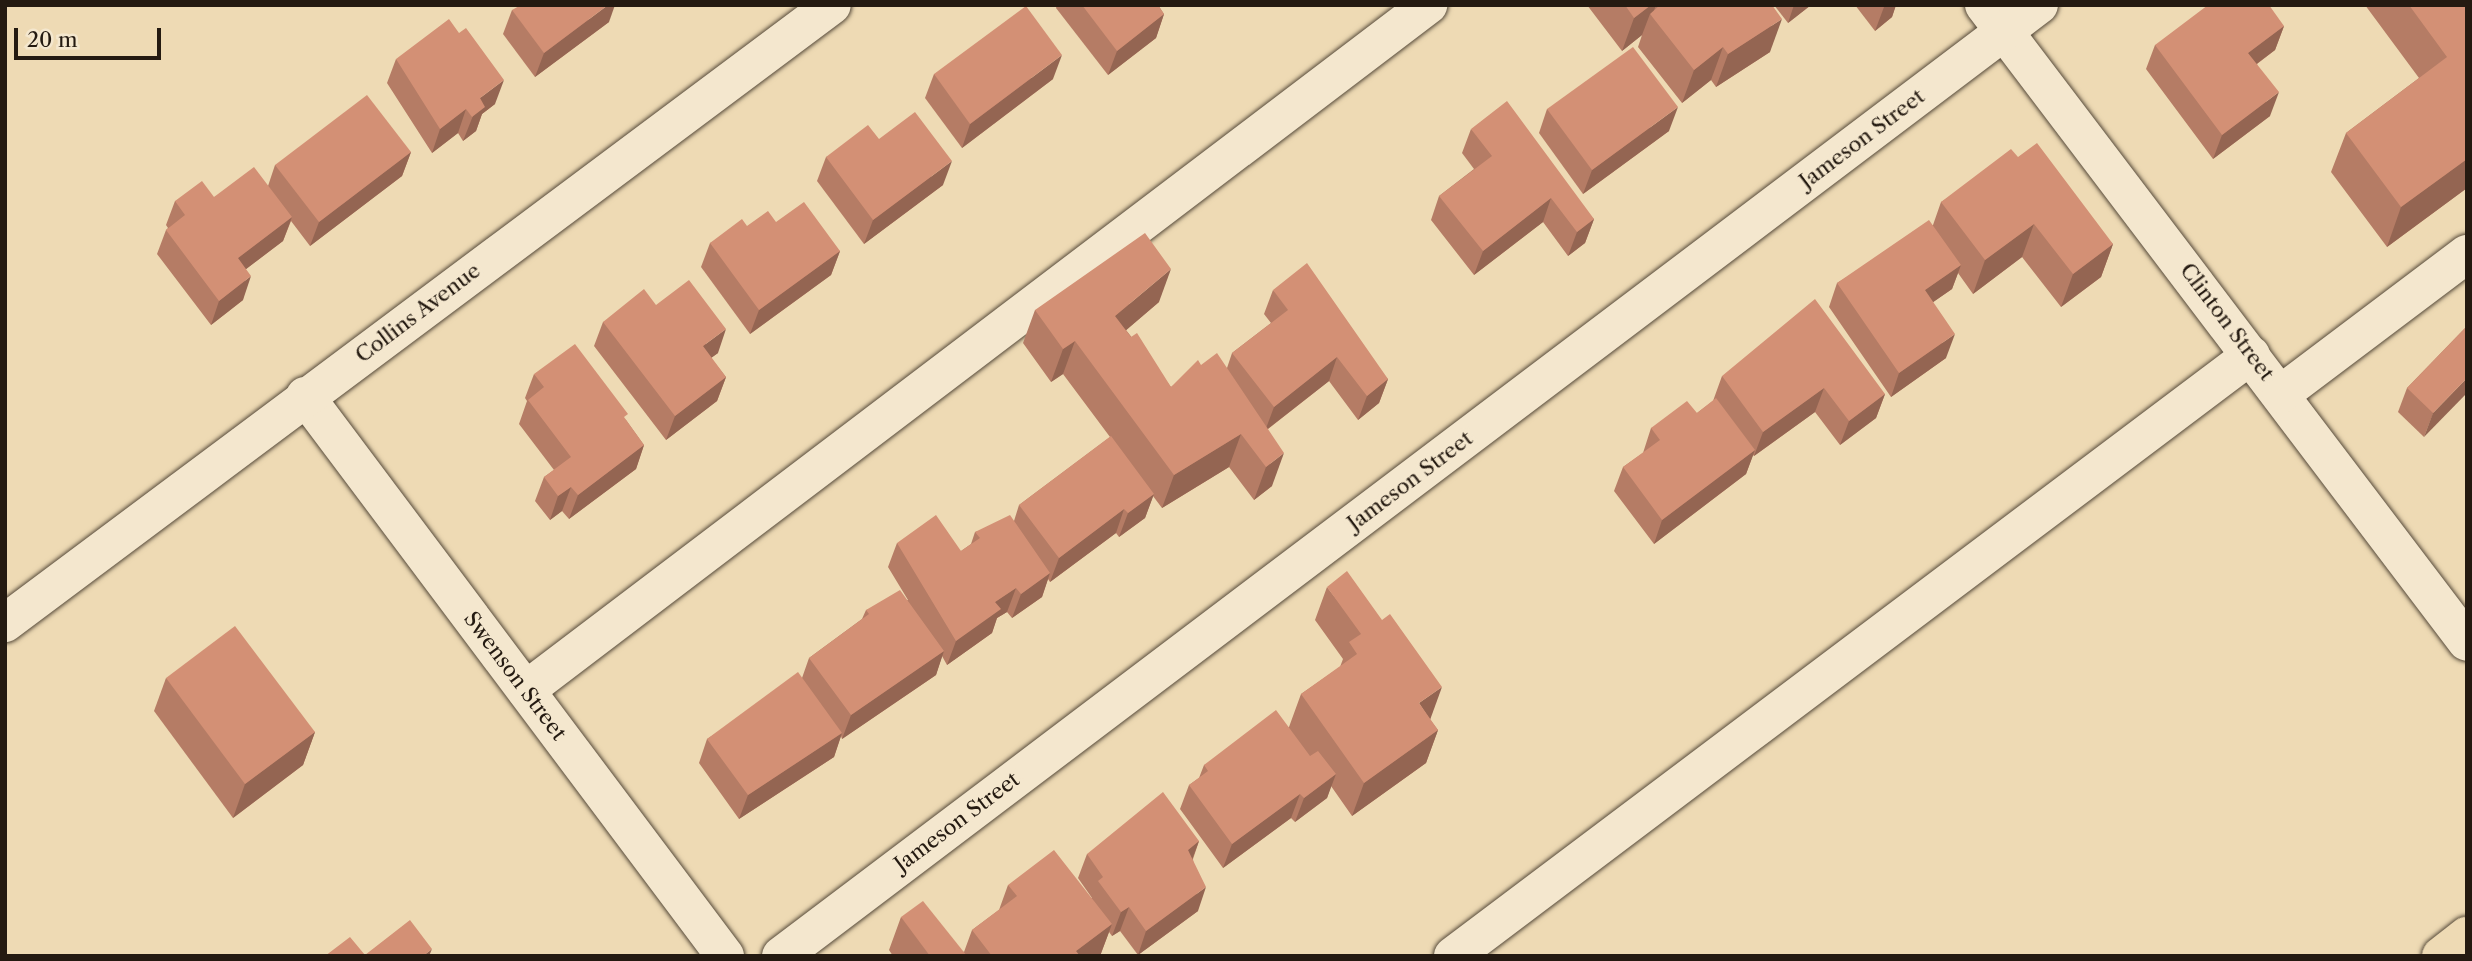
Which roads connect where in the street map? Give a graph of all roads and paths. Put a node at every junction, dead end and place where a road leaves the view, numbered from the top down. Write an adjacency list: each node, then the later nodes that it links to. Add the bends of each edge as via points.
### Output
1 (832, 5): 8 (street, Collins Avenue)
2 (1428, 5): 11 (street)
3 (2039, 5): 4 (street, Jameson Street)
4 (1994, 19): 6 (street, Clinton Street); 14 (street, Jameson Street)
5 (2467, 254): 7 (street)
6 (2251, 355): 7 (street, Clinton Street); 15 (street)
7 (2281, 394): 10 (street, Clinton Street)
8 (306, 396): 9 (street, Collins Avenue); 11 (street, Swenson Street)
9 (5, 623)
10 (2467, 642)
11 (526, 690): 13 (street, Swenson Street)
12 (2467, 936): 16 (main road)
13 (724, 956)
14 (781, 956)
15 (1453, 956)
16 (2441, 956)

